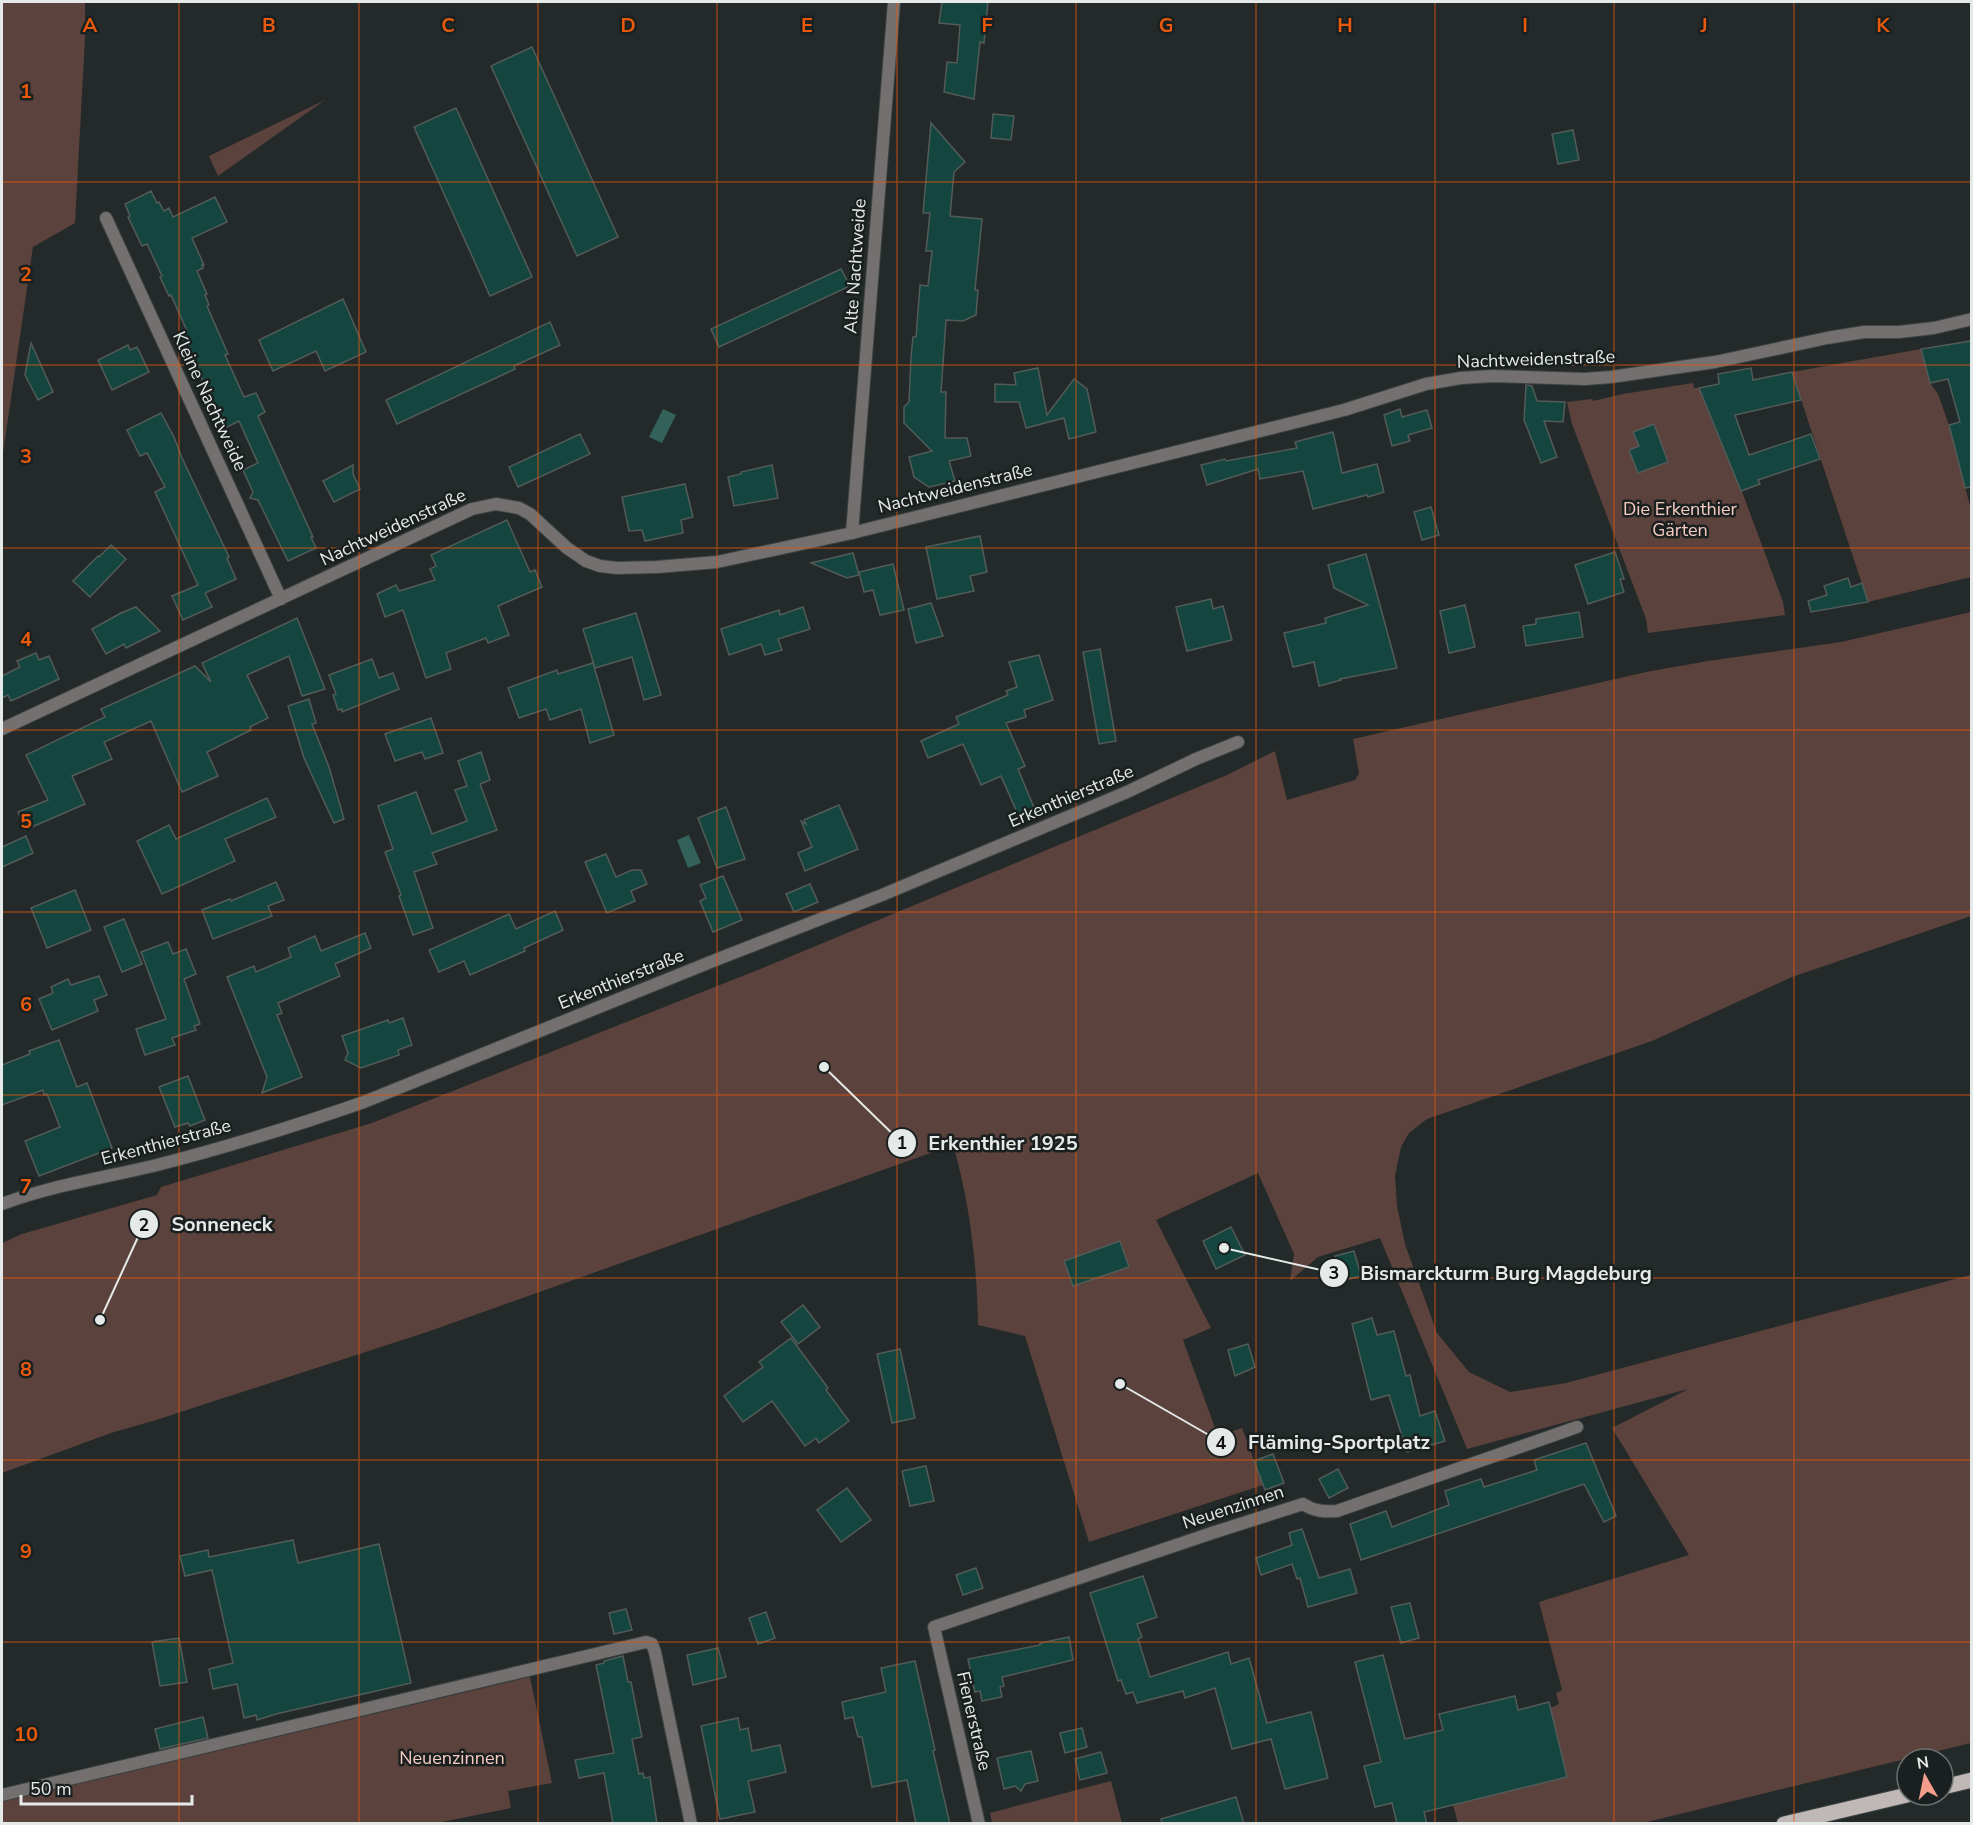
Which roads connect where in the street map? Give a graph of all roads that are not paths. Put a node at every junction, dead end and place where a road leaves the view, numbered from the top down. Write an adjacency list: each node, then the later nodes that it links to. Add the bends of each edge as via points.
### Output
1 (894, 2): 4 (street, Alte Nachtweide)
2 (106, 218): 5 (street, Kleine Nachtweide)
3 (1971, 319): 4 (street, Nachtweidenstraße, via 1934,328 1836,336 1714,362 1611,377 1492,376 1426,384 1344,410)
4 (852, 533): 5 (street, Nachtweidenstraße, via 717,562 617,568 586,561 530,514 496,504 472,510)
5 (281, 599): 6 (street, Nachtweidenstraße)
6 (2, 729)
7 (1238, 742): 8 (street, Erkenthierstraße, via 882,895 364,1102 177,1160)
8 (2, 1204)
9 (1577, 1427): 10 (street, Neuenzinnen, via 1337,1511 1323,1512 1303,1504)
10 (934, 1628): 16 (street, Fienerstraße)
11 (1971, 1780): 12 (main road)
12 (1955, 1784)
13 (2, 1795): 15 (street, via 646,1642 652,1644)
14 (1895, 1798): 17 (main road)
15 (691, 1824)
16 (979, 1824)
17 (1784, 1824)

